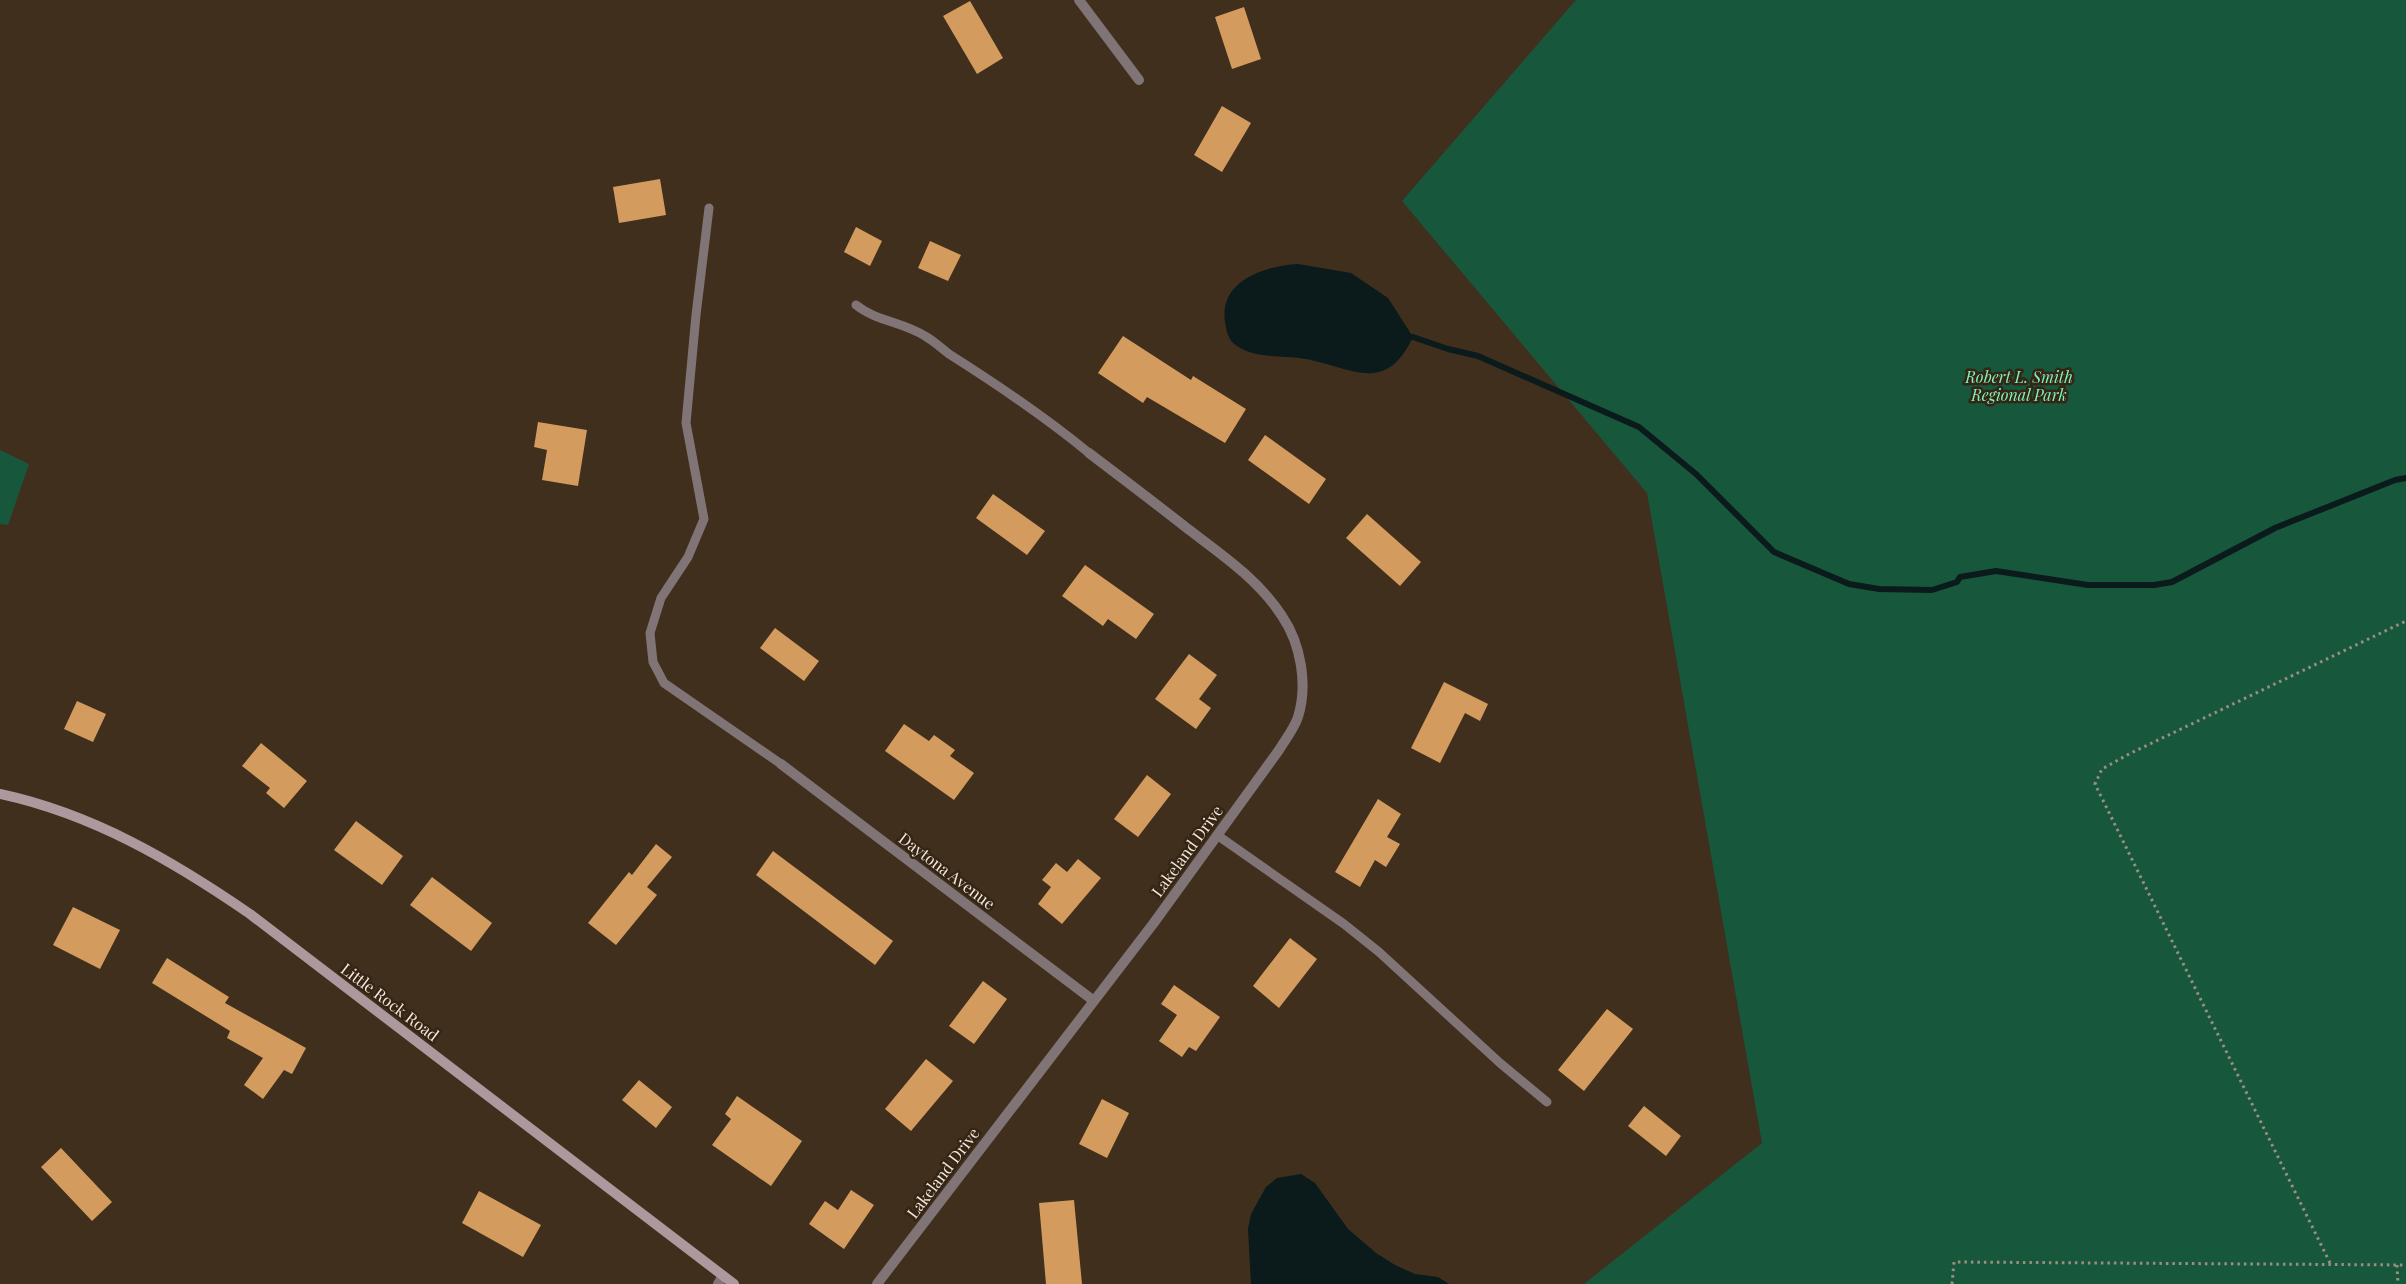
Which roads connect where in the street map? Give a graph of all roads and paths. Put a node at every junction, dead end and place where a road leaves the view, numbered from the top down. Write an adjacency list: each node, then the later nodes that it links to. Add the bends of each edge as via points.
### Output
1 (1079, 0): 2 (street)
2 (1139, 80)
3 (709, 208): 7 (lane, via 686,423 704,520 688,557 661,598 650,633 653,662 664,683)
4 (856, 305): 5 (lane, via 926,336 1014,395)
5 (1088, 453): 9 (street, Lakeland Drive, via 1210,545 1257,585 1282,616 1294,640 1302,685 1297,720)
6 (2406, 621): 12 (path, via 2128,754 2102,769 2095,784)
7 (781, 764): 10 (street, Daytona Avenue)
8 (0, 794): 15 (main road, Little Rock Road, via 55,809 106,828 195,876 250,914)
9 (1218, 835): 10 (street, Lakeland Drive); 11 (lane, via 1379,952)
10 (1094, 1001): 17 (street, Lakeland Drive)
11 (1547, 1102)
12 (2330, 1263): 13 (path); 18 (path, via 1954,1262)
13 (2397, 1265): 14 (path); 19 (path)
14 (2406, 1265)
15 (720, 1280): 16 (main road, Little Rock Road)
16 (734, 1284)
17 (877, 1284)
18 (1952, 1284)
19 (2398, 1284)

